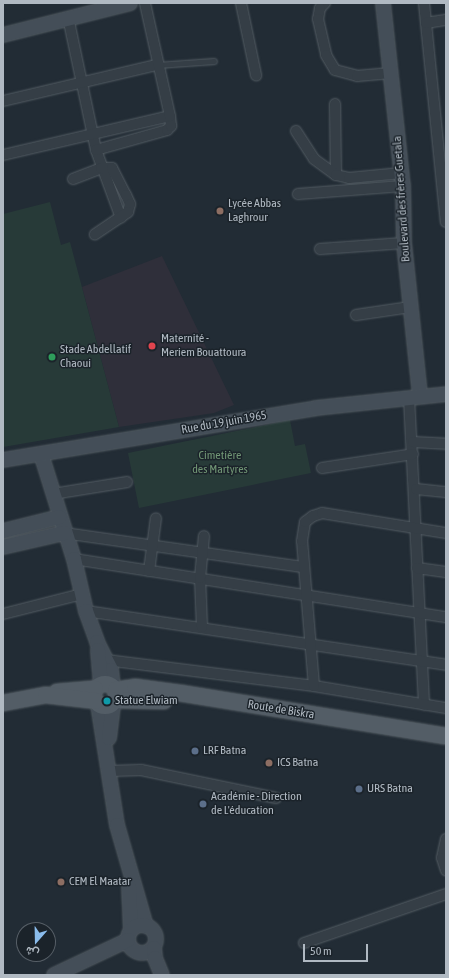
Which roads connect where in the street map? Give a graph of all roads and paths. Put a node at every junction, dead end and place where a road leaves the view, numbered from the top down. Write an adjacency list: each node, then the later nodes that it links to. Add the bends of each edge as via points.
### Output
1 (145, 3): 12 (street)
2 (241, 3): 14 (street)
3 (325, 3): 13 (street, via 320,8 318,19 326,55 335,70 357,76)
4 (383, 3): 13 (street, Boulevard des frères Guetala)
5 (424, 3): 9 (street)
6 (122, 4): 7 (street)
7 (68, 17): 10 (street); 15 (street)
8 (446, 20): 9 (street)
9 (426, 23): 28 (street)
10 (4, 33)
11 (214, 61): 12 (lane)
12 (157, 64): 15 (street); 18 (street)
13 (391, 72): 26 (street, Boulevard des frères Guetala)
14 (256, 75)
15 (81, 83): 16 (street); 20 (street)
16 (3, 101)
17 (335, 104): 24 (street)
18 (170, 116): 20 (street); 21 (street, via 172,126 168,130)
19 (296, 131): 24 (street, via 314,159)
20 (92, 134): 21 (street); 22 (street)
21 (96, 150): 23 (street)
22 (3, 155)
23 (101, 168): 25 (street); 30 (street, via 121,218)
24 (336, 175): 26 (street, via 349,178)
25 (73, 179)
26 (403, 180): 27 (street); 31 (street, Boulevard des frères Guetala)
27 (298, 194)
28 (446, 211): 29 (street)
29 (446, 222)
30 (95, 234)
31 (404, 243): 32 (street); 33 (street, Boulevard des frères Guetala)
32 (320, 249)
33 (410, 307): 34 (street); 36 (street, Boulevard des frères Guetala)
34 (356, 315)
35 (446, 394): 36 (street, Rue du 19 juin 1965)
36 (415, 396): 37 (street); 39 (street, Rue du 19 juin 1965, via 316,408)
37 (413, 442): 38 (street); 40 (street)
38 (446, 444)
39 (41, 454): 41 (street, Rue du 19 juin 1965); 46 (street)
40 (413, 454): 42 (street); 44 (street)
41 (3, 460)
42 (322, 468)
43 (127, 482): 46 (street)
44 (416, 489): 45 (street); 49 (street)
45 (446, 492)
46 (53, 494): 47 (street)
47 (59, 517): 50 (street); 51 (street)
48 (156, 518): 54 (street)
49 (416, 526): 52 (street); 58 (street, via 322,513 313,516 302,529); 59 (street)
50 (3, 530)
51 (64, 533): 54 (street); 55 (street); 57 (street)
52 (446, 533)
53 (204, 536): 56 (street)
54 (151, 545): 56 (street); 60 (street)
55 (3, 547)
56 (202, 552): 58 (street); 62 (street)
57 (74, 559): 60 (street); 63 (street)
58 (303, 568): 64 (street)
59 (417, 568): 61 (street); 66 (street)
60 (149, 571): 62 (street)
61 (446, 572)
62 (200, 578): 64 (street); 69 (street)
63 (82, 594): 65 (street); 67 (street)
64 (306, 596): 66 (street); 71 (street)
65 (86, 611): 69 (street); 70 (street)
66 (420, 613): 68 (street); 73 (street)
67 (3, 614)
68 (446, 617)
69 (202, 627): 71 (street)
70 (97, 642): 72 (street); 76 (street)
71 (311, 645): 73 (street); 75 (street)
72 (106, 660): 75 (street); 76 (street)
73 (422, 661): 74 (street); 78 (street)
74 (446, 665)
75 (314, 686): 78 (street)
76 (106, 695): 77 (main road, via 59,691 46,696); 80 (main road, Route de Biskra, via 135,687); 81 (main road, Route de Biskra, via 172,702); 82 (street)
77 (3, 703)
78 (424, 705): 79 (street)
79 (446, 708)
80 (446, 736)
81 (446, 746)
82 (110, 771): 83 (street, via 141,767); 85 (street, via 111,792)
83 (276, 798)
84 (446, 839): 86 (street, via 442,858)
85 (126, 859): 88 (street); 90 (street)
86 (446, 870)
87 (446, 894): 89 (street)
88 (146, 926): 90 (street, via 141,925); 91 (street, via 154,932)
89 (304, 943)
90 (133, 944): 91 (street); 92 (street); 93 (street); 94 (street)
91 (154, 948): 95 (street)
92 (54, 975)
93 (75, 975)
94 (154, 975)
95 (162, 975)

